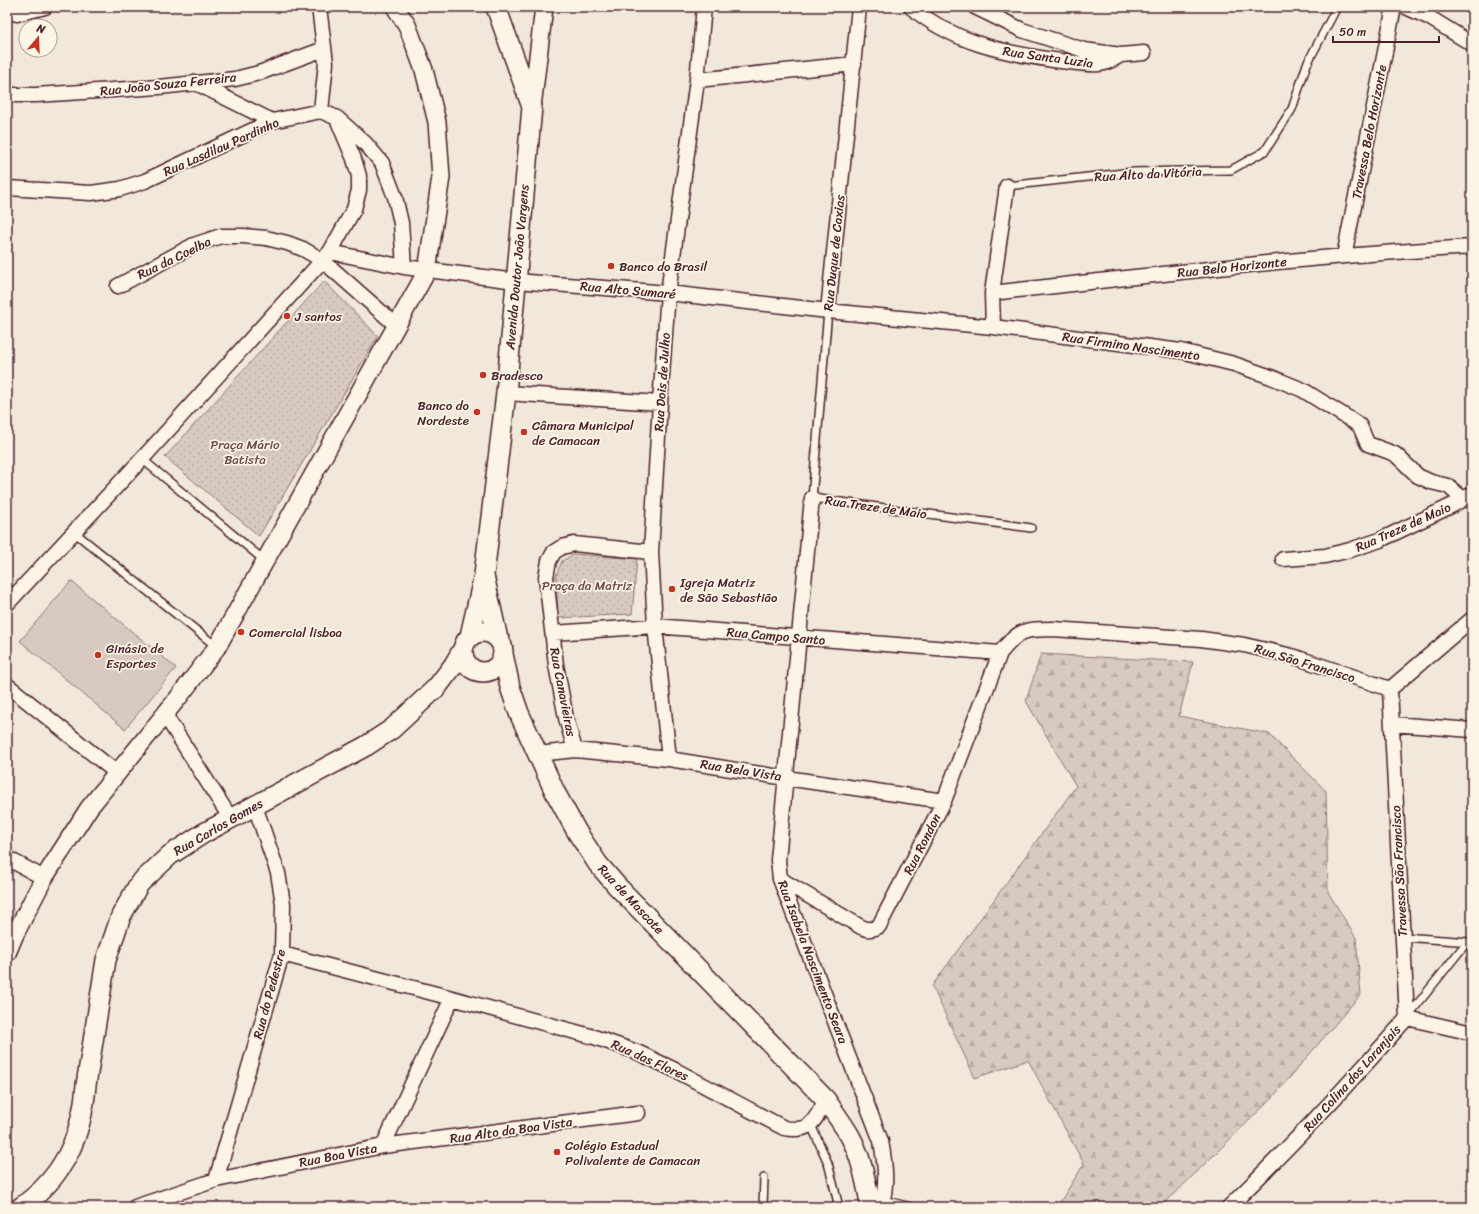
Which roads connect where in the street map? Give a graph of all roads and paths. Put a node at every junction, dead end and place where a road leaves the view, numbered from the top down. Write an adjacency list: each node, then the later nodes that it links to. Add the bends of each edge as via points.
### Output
1 (45, 7): 13 (street, via 17,14)
2 (319, 7): 15 (street)
3 (395, 7): 32 (street, via 407,25 424,70 437,122 441,177)
4 (496, 7): 22 (main road)
5 (544, 7): 22 (street, Avenida Doutor João Vargens)
6 (704, 7): 19 (street, Rua Dois de Julho)
7 (859, 7): 18 (street, Rua Duque de Caxias)
8 (911, 7): 17 (street, Rua Santa Luzia, via 956,35 991,49 1018,55 1100,64)
9 (975, 7): 17 (street, Rua Santa Luzia, via 1022,30 1084,50)
10 (1337, 7): 26 (lane, Rua Alto da Vitória, via 1307,64 1292,109 1265,151 1231,170 1133,172)
11 (1394, 7): 30 (street, Travessa Belo Horizonte)
12 (1406, 7): 14 (street, via 1430,18)
13 (7, 12)
14 (1472, 44)
15 (324, 49): 20 (street, Rua João Souza Ferreira, via 259,73 235,79); 23 (street, via 326,63)
16 (1144, 53): 17 (street, Rua Santa Luzia)
17 (1121, 55)
18 (854, 64): 19 (street); 37 (street, Rua Duque de Caxias)
19 (697, 80): 35 (street, Rua Dois de Julho)
20 (194, 82): 21 (street, Rua João Souza Ferreira, via 159,87); 25 (street)
21 (7, 95)
22 (532, 107): 33 (main road, Avenida Doutor João Vargens)
23 (321, 111): 24 (street); 25 (street, Rua Lasdilau Pardinho)
24 (337, 118): 29 (street, via 359,176 358,190 354,209); 31 (street, via 365,142 382,163 395,197 401,223)
25 (272, 121): 27 (street, Rua Lasdilau Pardinho, via 145,181 120,189 91,193)
26 (1007, 186): 36 (street, Rua Alto da Vitória)
27 (7, 188)
28 (1472, 247): 30 (street, Rua Belo Horizonte)
29 (326, 256): 31 (street); 34 (street, Rua da Coelba, via 266,238 221,236 194,245); 38 (street); 42 (street)
30 (1344, 256): 36 (street, Rua Belo Horizonte)
31 (404, 267): 32 (street)
32 (427, 271): 33 (street, Rua Alto Sumaré); 38 (street)
33 (516, 281): 35 (street, Rua Alto Sumaré); 40 (main road, Avenida Doutor João Vargens)
34 (118, 286)
35 (668, 293): 37 (street, Rua Alto Sumaré); 41 (street, Rua Dois de Julho)
36 (992, 293): 39 (street, Rua Alto da Vitória)
37 (828, 311): 39 (street, Rua Firmino Nascimento); 44 (lane, Rua Duque de Caxias)
38 (397, 326): 49 (street)
39 (992, 327): 43 (street, Rua Firmino Nascimento, via 1181,351 1234,364 1271,377 1303,390 1353,421 1362,430 1368,444 1395,454 1418,476 1448,486)
40 (506, 393): 41 (street); 50 (main road, Avenida Doutor João Vargens)
41 (660, 402): 47 (street, Rua Dois de Julho)
42 (142, 459): 46 (street); 49 (lane)
43 (1467, 497): 48 (street, Rua Treze de Maio, via 1380,540 1325,556)
44 (812, 498): 45 (lane, Rua Treze de Maio); 55 (street, Rua Treze de Maio)
45 (1031, 528)
46 (74, 532): 51 (street); 57 (lane)
47 (651, 552): 53 (street, Rua Dois de Julho); 54 (street, via 574,544 554,552 549,561 546,577)
48 (1283, 559)
49 (266, 561): 57 (street)
50 (484, 575): 56 (main road, Avenida Doutor João Vargens); 58 (main road, Avenida Doutor João Vargens)
51 (7, 604)
52 (1472, 620): 61 (street)
53 (655, 626): 54 (street, Rua Campo Santo); 55 (street, Rua Campo Santo); 67 (street, Rua Dois de Julho)
54 (553, 633): 65 (street, Rua Canavieiras, via 556,665)
55 (798, 638): 59 (street, Rua Campo Santo); 69 (street, Rua Isabela Nascimento Seara)
56 (467, 642): 58 (main road, via 477,632 485,632 493,634); 58 (main road, via 463,657 467,664 480,672 495,668 500,662); 71 (main road, Rua Carlos Gomes, via 437,687 392,729 366,746)
57 (217, 647): 62 (street)
58 (501, 647): 66 (main road, Rua de Mascote, via 510,687)
59 (1000, 653): 61 (street, Rua São Francisco, via 1011,639 1021,632 1036,629 1201,639 1292,656); 70 (street, Rua Rondon)
60 (7, 685): 68 (street)
61 (1390, 689): 63 (street, Travessa São Francisco)
62 (164, 715): 68 (street); 72 (street)
63 (1392, 724): 64 (street); 76 (street, Travessa São Francisco)
64 (1472, 730)
65 (575, 750): 66 (street, Rua Bela Vista); 67 (street, Rua Bela Vista)
66 (538, 754): 83 (main road, Rua de Mascote, via 555,792 598,864)
67 (669, 758): 69 (street, Rua Bela Vista)
68 (118, 774): 74 (street, via 89,808)
69 (786, 778): 70 (street, Rua Bela Vista); 75 (street, Rua Isabela Nascimento Seara, via 778,860)
70 (944, 801): 75 (street, Rua Rondon, via 879,926 873,930 861,927)
71 (255, 806): 72 (main road, Rua Carlos Gomes); 79 (street, Rua do Pedestre, via 278,872 283,904)
72 (231, 819): 90 (main road, Rua Carlos Gomes, via 170,855 139,884 121,916 106,960 84,1103 75,1138 61,1167 49,1184)
73 (7, 858): 74 (street)
74 (44, 878): 78 (street, via 14,934)
75 (780, 879): 89 (street, Rua Isabela Nascimento Seara, via 881,1141 886,1168 886,1187)
76 (1403, 937): 77 (lane, Rua Colina dos Laranjais); 81 (street, Travessa São Francisco)
77 (1470, 942): 81 (lane, Rua Colina dos Laranjais)
78 (7, 953)
79 (282, 954): 80 (street, Rua das Flores); 88 (street, Rua do Pedestre)
80 (452, 998): 85 (street, Rua das Flores, via 594,1037 637,1052 784,1128 802,1129); 86 (street, Rua Boa Vista)
81 (1407, 1018): 82 (street); 95 (street, Rua Colina dos Laranjais, via 1295,1142)
82 (1472, 1032)
83 (826, 1100): 85 (street); 89 (main road, Rua de Mascote, via 850,1135 865,1179)
84 (638, 1113): 86 (street, Rua Alto da Boa Vista)
85 (811, 1125): 93 (lane, via 828,1163)
86 (383, 1146): 88 (street, Rua Boa Vista)
87 (764, 1178): 92 (lane)
88 (216, 1180): 91 (street, Rua Boa Vista)
89 (878, 1204): 94 (lane)
90 (21, 1207)
91 (135, 1207)
92 (763, 1207)
93 (839, 1207)
94 (911, 1207)
95 (1229, 1207)

